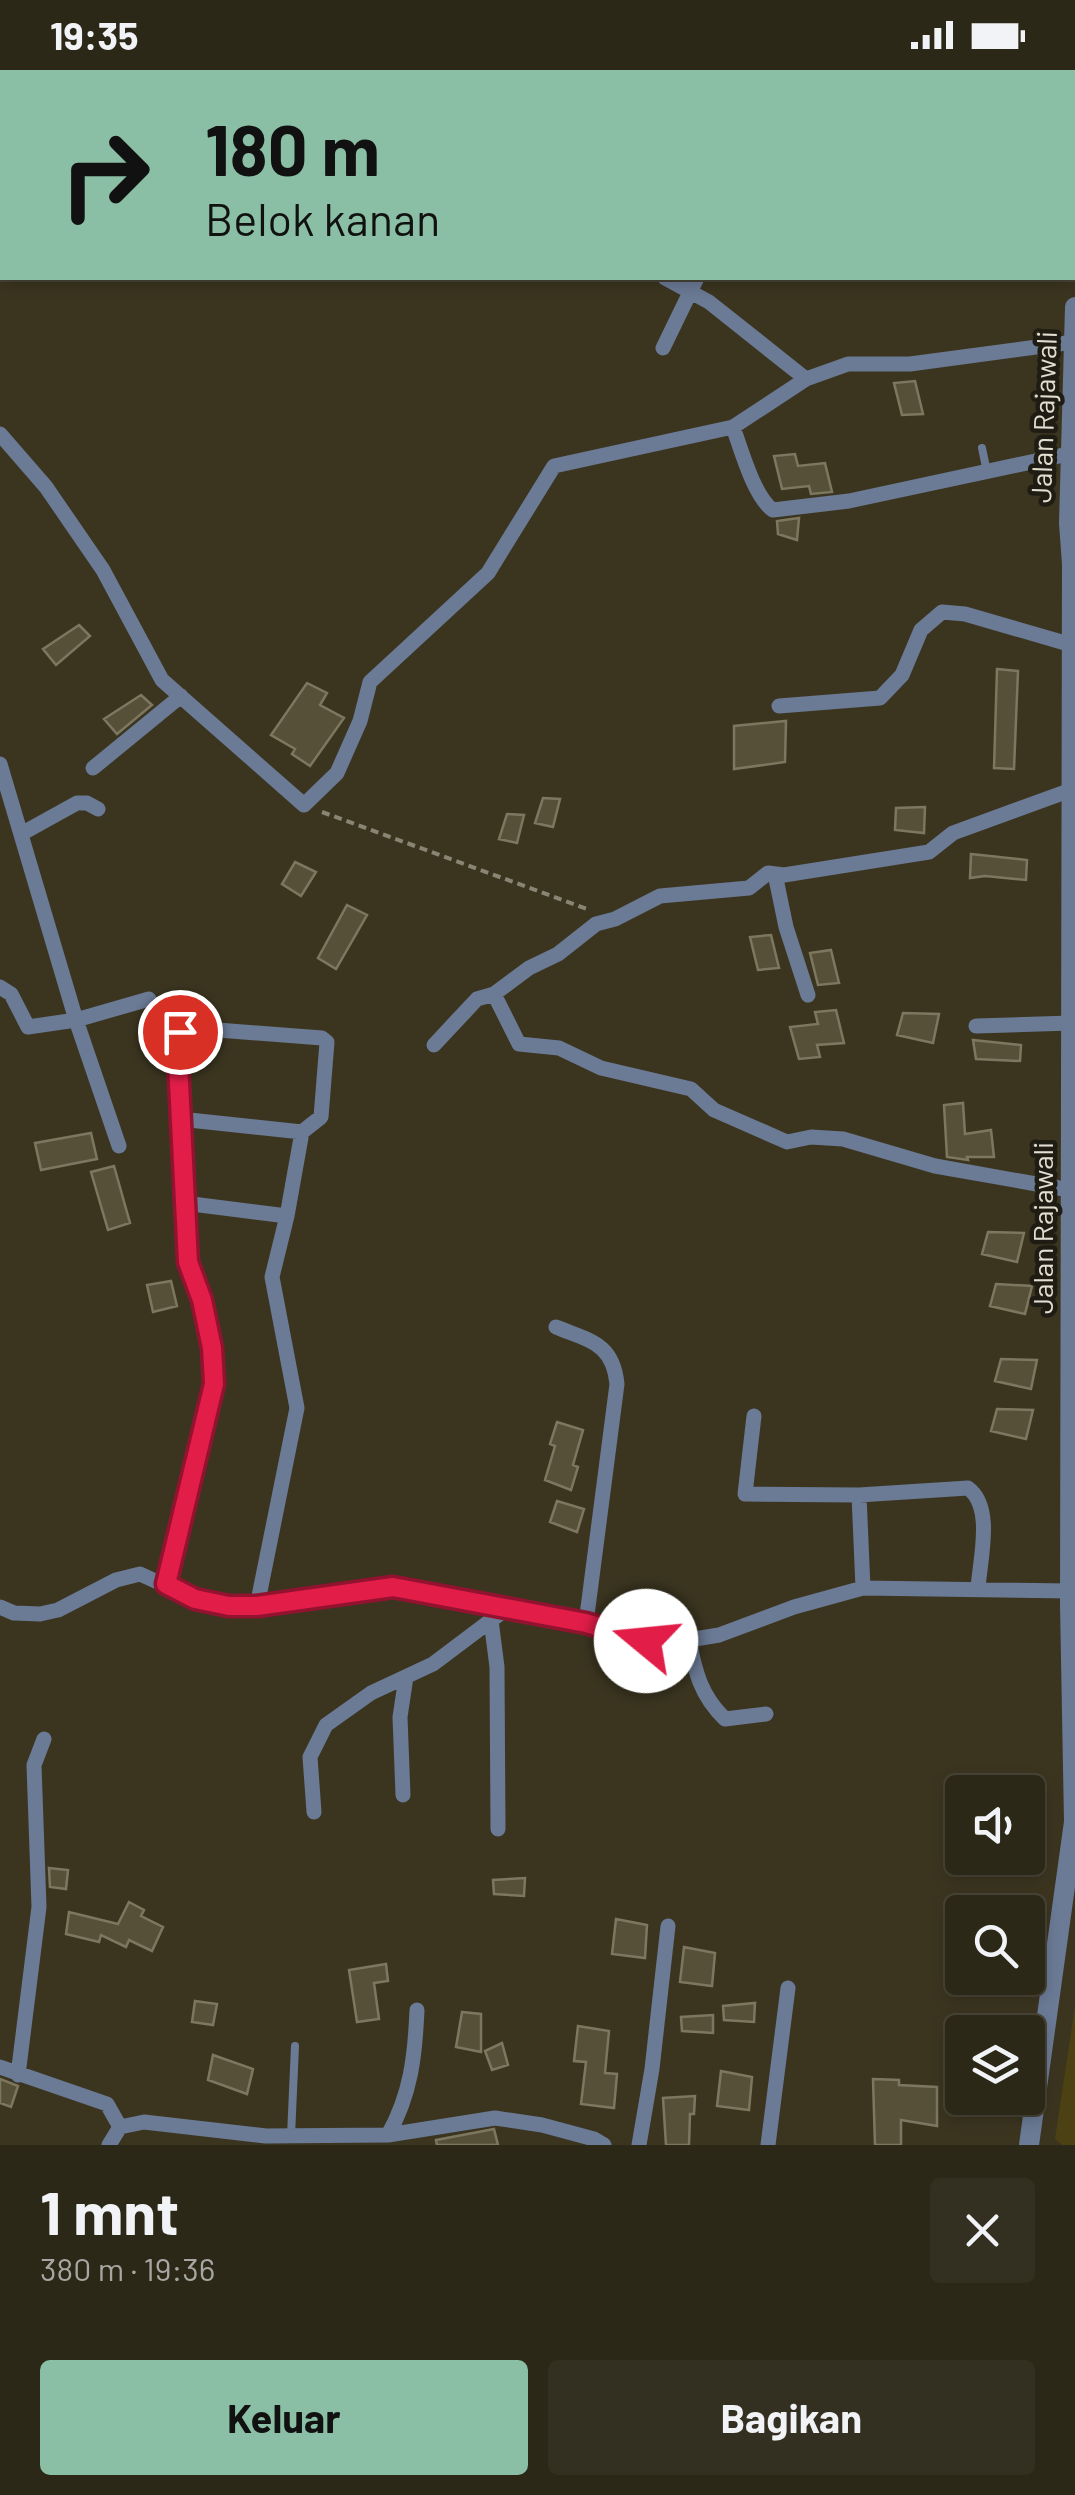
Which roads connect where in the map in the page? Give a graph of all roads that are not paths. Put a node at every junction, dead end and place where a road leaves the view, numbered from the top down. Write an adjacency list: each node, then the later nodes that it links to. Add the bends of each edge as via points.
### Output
1 (694, 284): 4 (street); 5 (street)
2 (1075, 307): 3 (street, Jalan Rajawali)
3 (1074, 342): 5 (street, via 910,364 848,364); 9 (street, Jalan Rajawali)
4 (663, 348)
5 (806, 379): 6 (street)
6 (733, 427): 10 (street, via 773,510); 14 (street, via 554,466 488,573 370,682 338,773 304,805)
7 (0, 434): 14 (street, via 65,514 162,680)
8 (982, 448): 10 (lane)
9 (1072, 454): 10 (street); 11 (street, Jalan Rajawali)
10 (987, 472)
11 (1072, 523): 12 (street, Jalan Rajawali)
12 (1073, 618): 13 (street, Jalan Rajawali)
13 (1072, 645): 15 (street, via 942,612 922,630 902,675 880,698); 18 (street, Jalan Rajawali)
14 (181, 696): 17 (street)
15 (779, 706)
16 (0, 764): 21 (street)
17 (93, 768)
18 (1071, 790): 20 (street, Jalan Rajawali); 22 (street, via 953,834 929,852)
19 (98, 809): 21 (street, via 78,804)
20 (1073, 832): 28 (street, Jalan Rajawali)
21 (21, 834): 27 (street)
22 (775, 874): 24 (street, via 749,888 660,896 596,924); 25 (street)
23 (0, 987): 27 (street, via 28,1027)
24 (494, 994): 30 (street, via 477,1000); 34 (street, via 519,1044 559,1048 602,1068 692,1089 714,1110 787,1142 843,1139 935,1166)
25 (808, 996)
26 (149, 999): 27 (street)
27 (76, 1020): 33 (street)
28 (1070, 1023): 29 (street); 34 (street, Jalan Rajawali)
29 (976, 1026)
30 (434, 1045)
31 (180, 1119): 32 (street); 32 (street, via 180,1032 322,1038 327,1042 321,1117); 35 (street)
32 (302, 1132): 36 (street)
33 (119, 1146)
34 (1070, 1190): 43 (street, Jalan Rajawali)
35 (184, 1203): 36 (street); 40 (street, via 188,1262 202,1300 214,1384)
36 (287, 1216): 44 (street, via 272,1277 297,1408)
37 (556, 1327): 48 (street, via 600,1344 614,1364)
38 (754, 1416): 39 (street, via 744,1494)
39 (859, 1495): 41 (street); 42 (street, via 968,1488 982,1510)
40 (166, 1584): 44 (street, via 195,1599); 45 (street, via 140,1574 58,1610 14,1613)
41 (863, 1588): 42 (street); 49 (street)
42 (978, 1588): 43 (street)
43 (1070, 1591): 69 (street, Jalan Rajawali, via 1074,1822)
44 (257, 1606): 46 (street, via 393,1587)
45 (0, 1607)
46 (506, 1608): 47 (street); 48 (street)
47 (491, 1620): 50 (street); 55 (street, via 498,1667)
48 (586, 1623): 49 (street, via 646,1641)
49 (689, 1640): 51 (street, via 696,1676 724,1719)
50 (406, 1677): 53 (street); 54 (street, via 326,1724 310,1757)
51 (766, 1714)
52 (44, 1739): 61 (street, via 34,1765 39,1907)
53 (403, 1795)
54 (314, 1812)
55 (498, 1829)
56 (668, 1926): 67 (street)
57 (788, 1988): 68 (street)
58 (418, 2010): 63 (street, via 414,2068)
59 (295, 2046): 64 (lane)
60 (0, 2068): 61 (street)
61 (18, 2075): 62 (street, via 106,2104)
62 (120, 2127): 64 (street, via 144,2122); 65 (street)
63 (388, 2135): 64 (street); 66 (street, via 495,2118 542,2124)
64 (298, 2139)
65 (109, 2145)
66 (604, 2145)
67 (639, 2145)
68 (768, 2145)
69 (1028, 2145)

